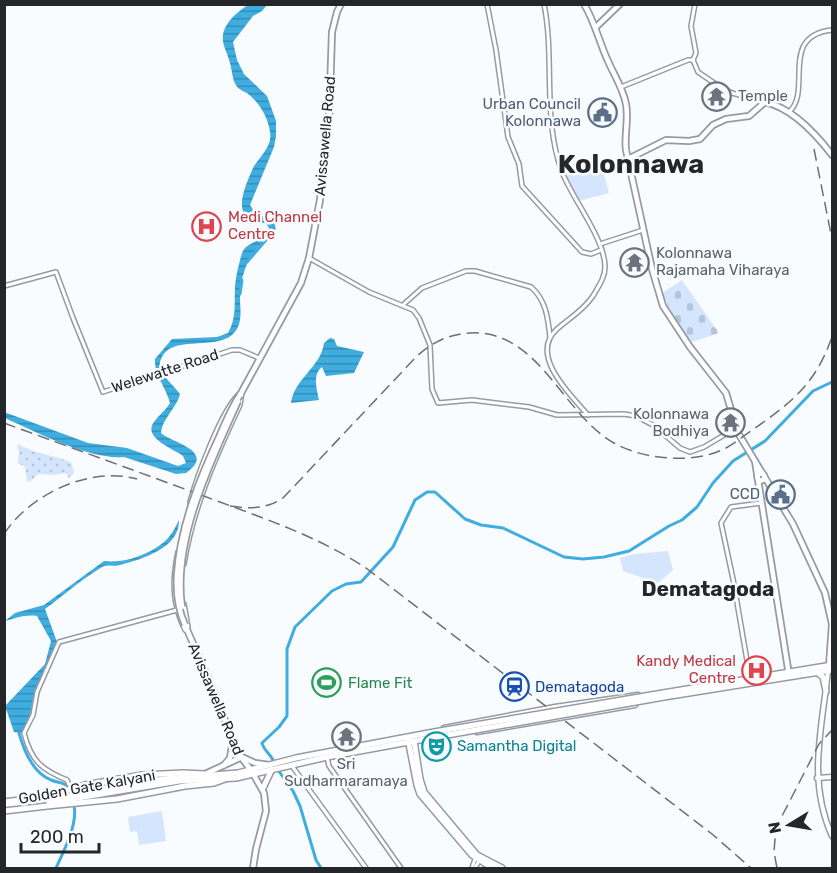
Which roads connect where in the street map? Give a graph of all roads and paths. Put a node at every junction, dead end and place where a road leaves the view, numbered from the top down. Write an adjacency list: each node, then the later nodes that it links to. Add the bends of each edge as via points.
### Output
1 (341, 4): 20 (main road, Avissawella Road, via 332,32 329,123)
2 (487, 4): 19 (street, via 508,137 519,164 522,186 582,252)
3 (544, 4): 18 (street, via 552,129 561,170)
4 (584, 4): 7 (main road)
5 (620, 4): 8 (main road)
6 (695, 4): 11 (street)
7 (593, 20): 8 (main road); 9 (main road)
8 (603, 20): 9 (main road)
9 (596, 27): 12 (main road)
10 (832, 30): 14 (street, via 806,44 800,60 798,93)
11 (693, 60): 12 (street); 13 (street, via 698,72 720,87)
12 (621, 87): 16 (main road, via 626,106)
13 (765, 102): 14 (main road); 16 (main road, via 749,116 712,125 700,139 666,140)
14 (788, 112): 15 (main road, via 819,138)
15 (832, 155)
16 (628, 159): 17 (main road)
17 (643, 230): 18 (street); 27 (main road, via 663,306 726,393)
18 (599, 244): 19 (street)
19 (601, 250): 23 (street, via 605,271 597,290 577,315)
20 (309, 258): 22 (street, via 369,292); 24 (main road, Avissawella Road, via 301,283)
21 (4, 286): 24 (street, Welewatte Road, via 56,272 103,392 232,350)
22 (404, 305): 23 (street, via 422,288 475,271 536,291 547,312); 26 (street, via 419,318 430,345 432,389 438,402 472,400 529,407 557,415)
23 (550, 337): 26 (street, via 547,350 552,368)
24 (261, 359): 25 (main road, Avissawella Road)
25 (241, 393): 31 (street, via 231,405); 32 (street, via 240,405); 35 (main road, Avissawella Road, bridge, via 207,463 181,548 177,592)
26 (588, 415): 27 (street, via 639,417 687,452 698,450)
27 (736, 428): 28 (main road)
28 (754, 458): 29 (main road); 30 (main road)
29 (764, 475): 30 (main road, via 763,480); 36 (main road, via 793,524 825,593 832,624)
30 (758, 477): 33 (main road)
31 (197, 481): 32 (street); 34 (street, via 174,567)
32 (205, 484): 35 (street, via 183,570)
33 (761, 502): 38 (main road); 39 (street, via 731,507 721,524)
34 (177, 610): 35 (street); 60 (street, via 59,642 24,733 37,763 67,780)
35 (190, 640): 47 (main road, Avissawella Road, via 221,708)
36 (831, 665): 37 (highway); 38 (highway); 40 (main road)
37 (818, 673): 38 (highway); 40 (highway)
38 (789, 675): 39 (highway); 41 (highway)
39 (750, 678): 41 (highway)
40 (826, 691): 57 (main road)
41 (679, 692): 42 (main road); 43 (main road); 46 (highway, bridge)
42 (594, 701): 43 (main road, via 588,709); 44 (main road)
43 (595, 712): 45 (main road)
44 (510, 715): 45 (main road, via 515,722); 46 (main road, via 448,727)
45 (511, 727): 46 (main road)
46 (414, 739): 48 (highway); 50 (highway, via 343,748); 63 (highway, via 423,790)
47 (232, 744): 49 (main road, Avissawella Road); 52 (main road, via 230,758)
48 (327, 757): 51 (highway); 66 (street, via 329,766)
49 (240, 758): 52 (main road); 53 (main road); 54 (main road, Avissawella Road)
50 (282, 764): 51 (highway); 53 (highway)
51 (291, 764): 65 (street)
52 (222, 767): 55 (main road)
53 (271, 767): 54 (highway); 59 (highway)
54 (253, 772): 55 (highway); 58 (highway); 59 (main road, Avissawella Road)
55 (205, 774): 60 (highway); 61 (highway, Golden Gate Kalyani, bridge, via 142,776 85,785)
56 (832, 777): 57 (main road)
57 (817, 778): 62 (main road)
58 (225, 779): 60 (highway, via 179,781); 61 (highway, Golden Gate Kalyani, bridge, via 117,800)
59 (262, 788): 64 (main road, via 266,810)
60 (76, 796): 61 (highway)
61 (5, 807)
62 (832, 836)
63 (478, 858): 67 (street); 68 (highway); 69 (highway)
64 (253, 868)
65 (366, 868)
66 (401, 868)
67 (474, 868)
68 (492, 868)
69 (502, 868)

